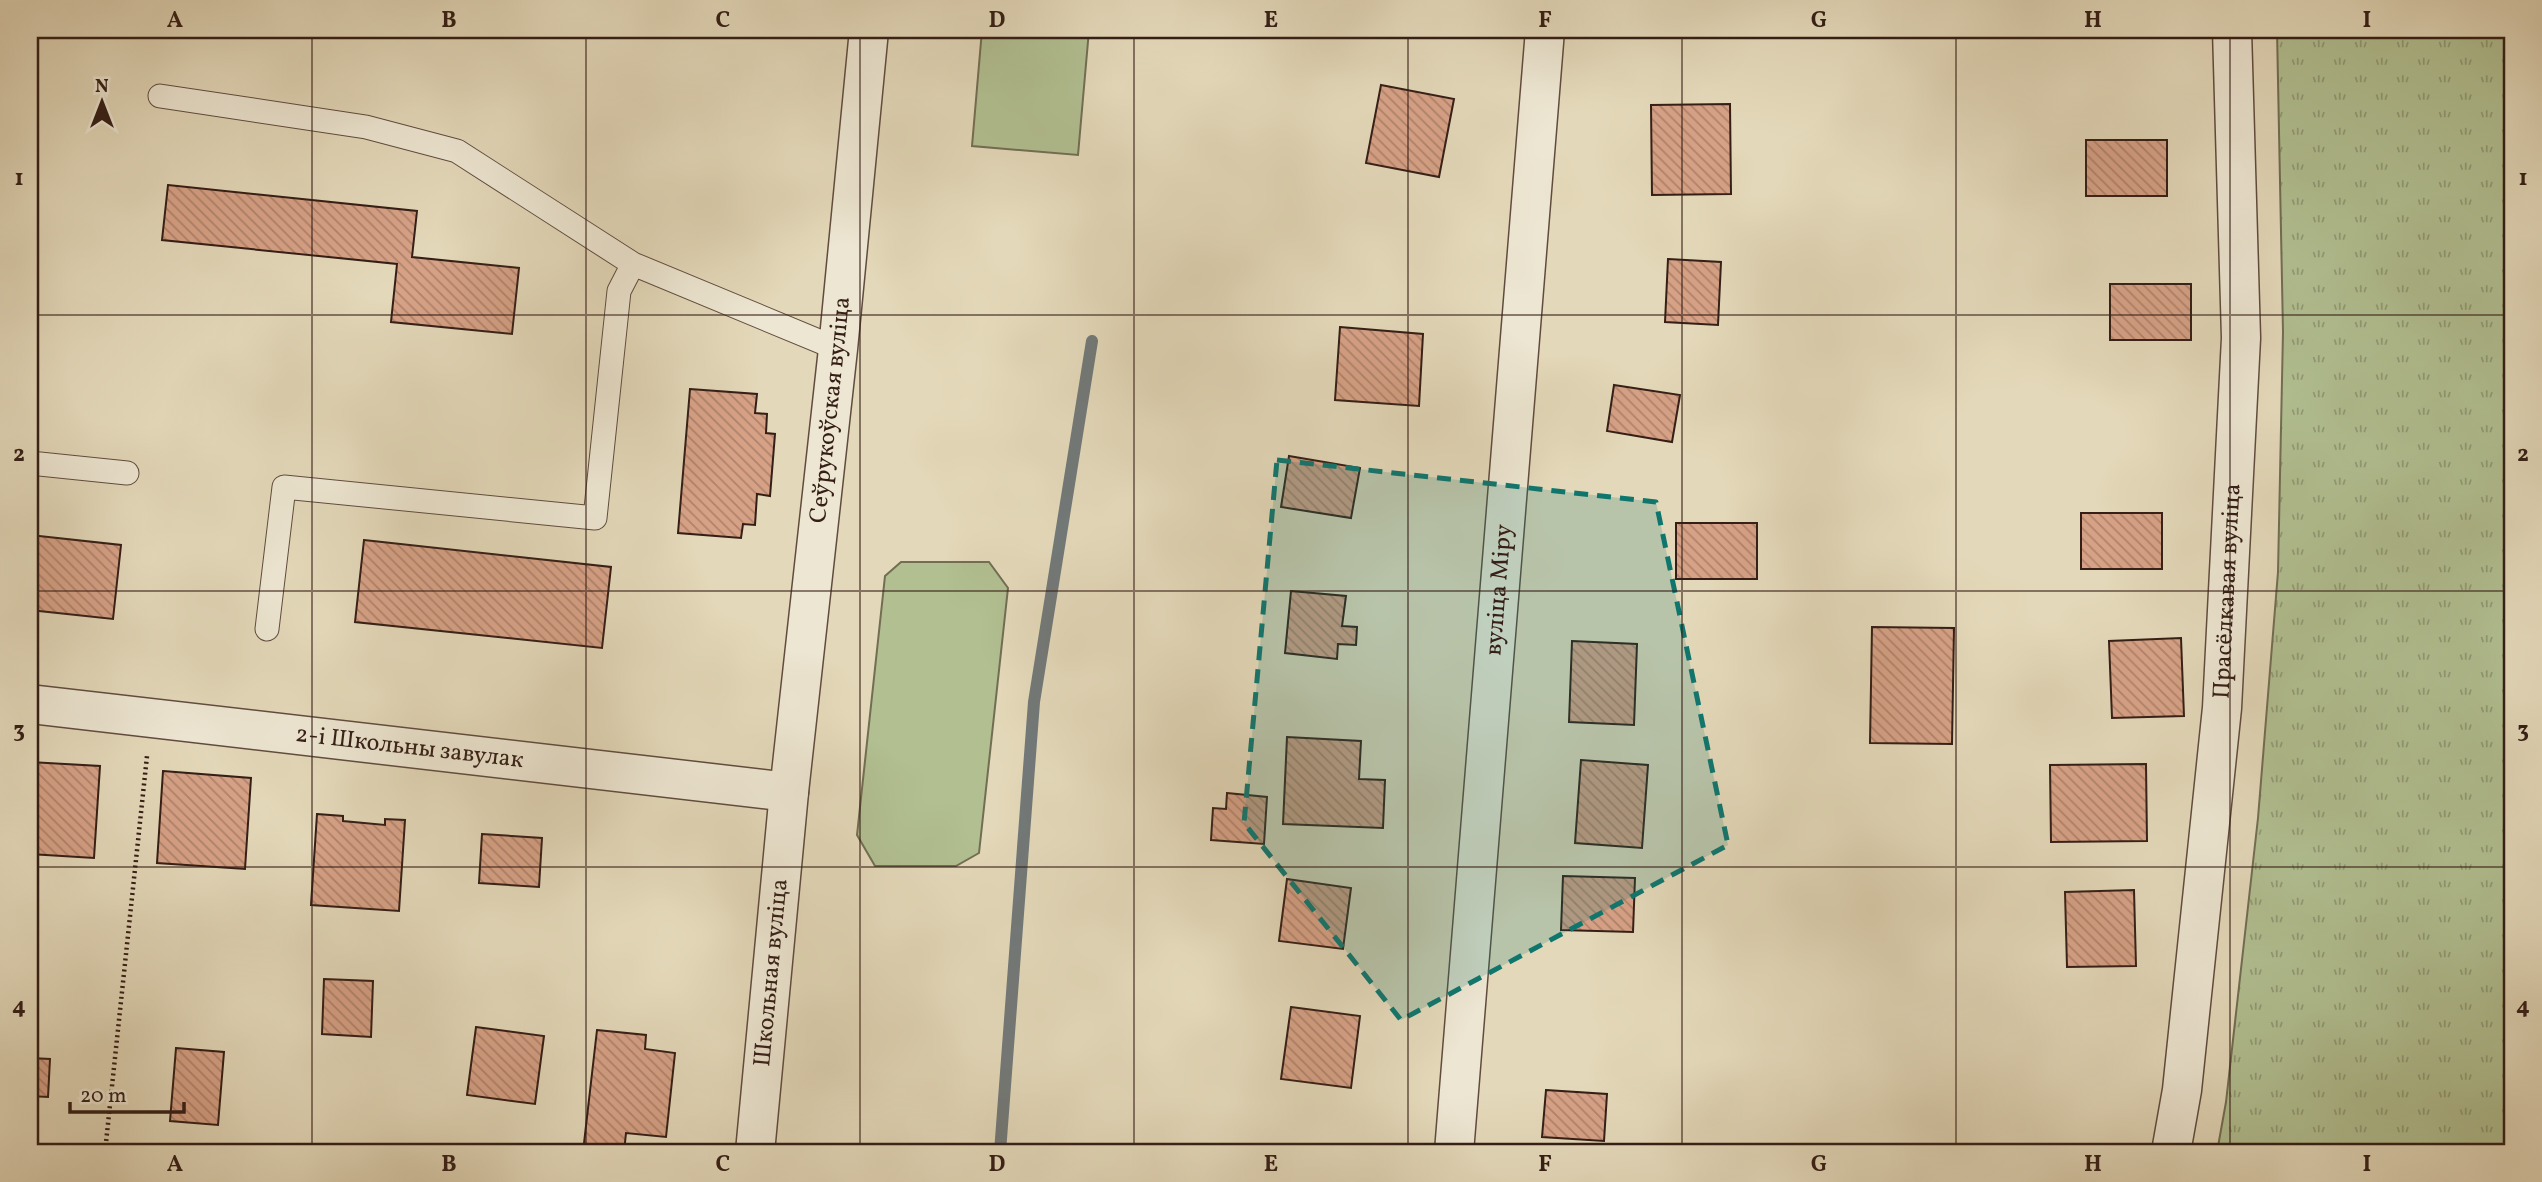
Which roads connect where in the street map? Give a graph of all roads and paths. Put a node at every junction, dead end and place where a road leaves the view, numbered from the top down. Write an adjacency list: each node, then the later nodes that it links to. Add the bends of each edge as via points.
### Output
1 (869, 30): 6 (street, Сеўрукоўская вуліца)
2 (1545, 30): 15 (street, вуліца Міру)
3 (2232, 30): 16 (street, Прасёлкавая вуліца, via 2241,338 2222,708 2182,1090)
4 (160, 96): 5 (lane, via 366,127 457,151)
5 (633, 264): 6 (lane); 9 (lane, via 619,291 595,518 284,487)
6 (838, 349): 12 (street, Сеўрукоўская вуліца)
7 (30, 463): 8 (lane)
8 (127, 473)
9 (267, 629)
10 (30, 704): 11 (street, 2-і Школьны завулак)
11 (151, 718): 12 (street, 2-і Школьны завулак); 13 (path)
12 (789, 792): 14 (street, Школьная вуліца)
13 (105, 1152)
14 (755, 1152)
15 (1454, 1152)
16 (2171, 1152)

